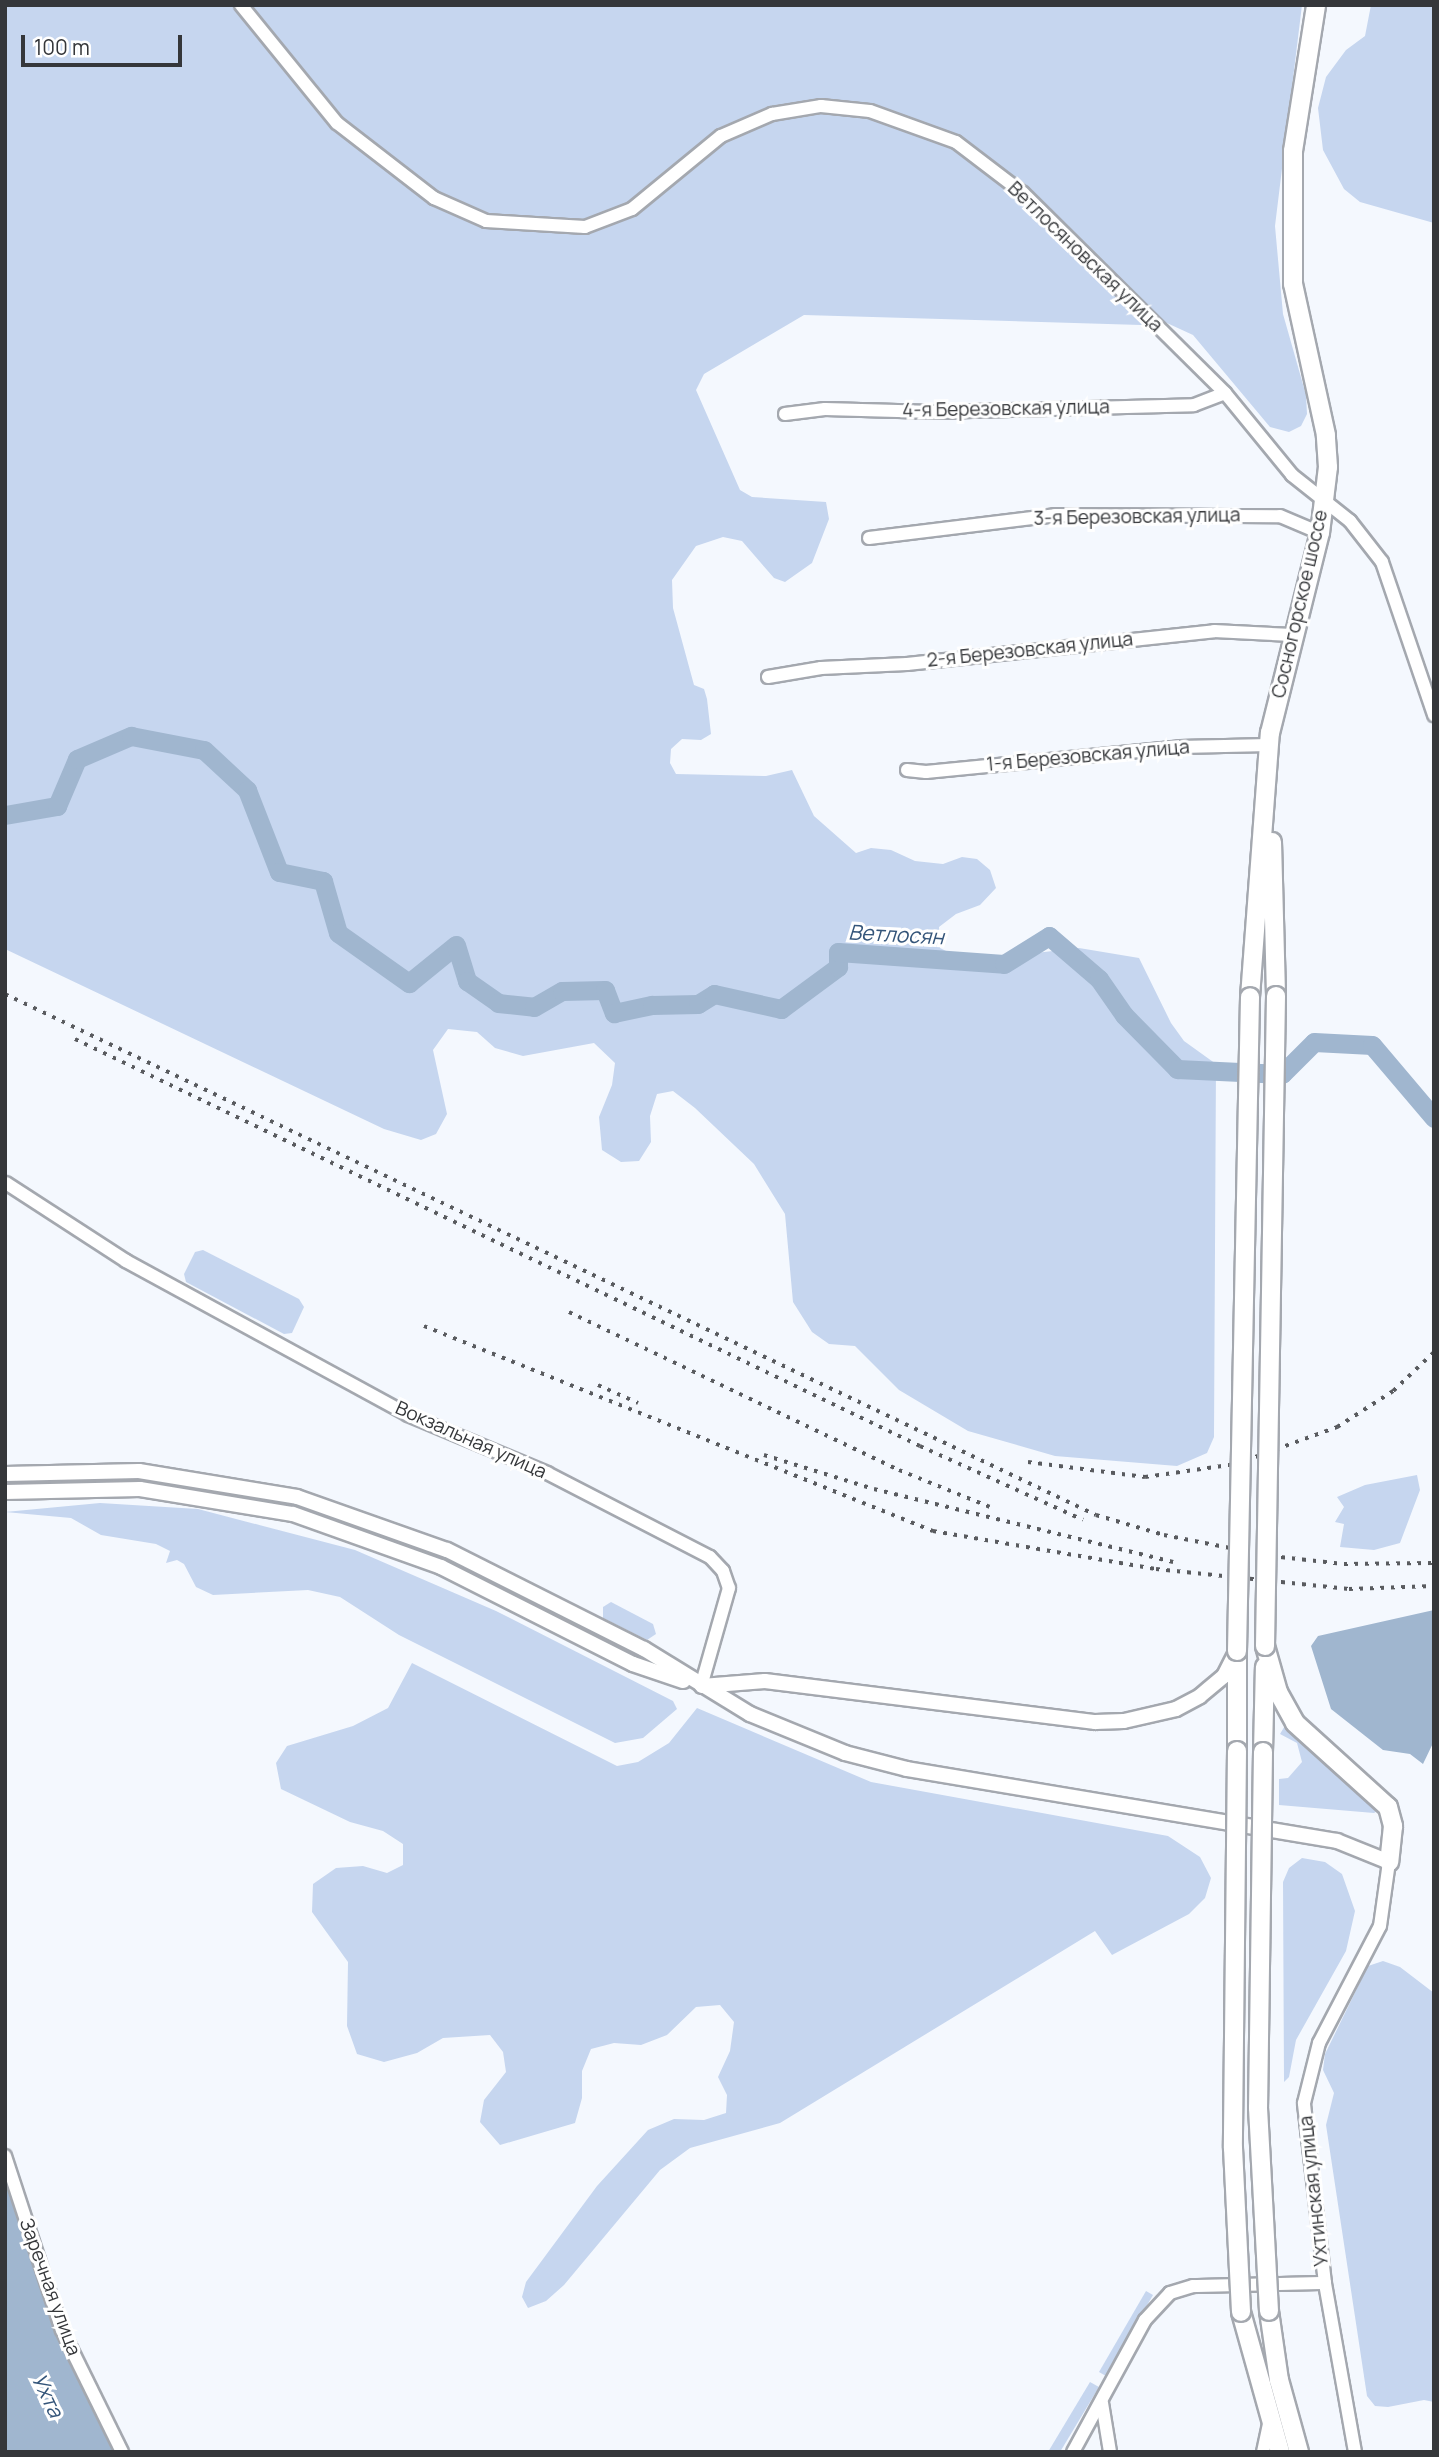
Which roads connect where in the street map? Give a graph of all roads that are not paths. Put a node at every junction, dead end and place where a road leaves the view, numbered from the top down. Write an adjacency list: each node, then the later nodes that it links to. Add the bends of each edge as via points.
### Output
1 (241, 5): 3 (street, Ветлосяновская улица, via 337,123 434,198 486,220 585,227 632,209 721,136 772,114 821,106 900,119 956,142 1023,193)
2 (1316, 5): 5 (main road, Сосногорское шоссе, via 1293,151 1293,284 1326,435)
3 (1225, 393): 4 (street, 4-я Березовская улица, via 1194,405 934,412 825,409); 5 (street, Ветлосяновская улица, via 1292,475)
4 (785, 414)
5 (1324, 502): 6 (main road, Сосногорское шоссе); 10 (street, Ветлосяновская улица, via 1350,521 1382,562)
6 (1320, 533): 7 (street, 3-я Березовская улица, via 1279,516 1055,515); 8 (main road, Сосногорское шоссе)
7 (869, 538)
8 (1292, 635): 9 (street, 2-я Березовская улица, via 1214,631 907,664 821,668); 11 (main road, Сосногорское шоссе)
9 (768, 677)
10 (1434, 715)
11 (1269, 745): 12 (street, 1-я Березовская улица, via 1180,747 926,772); 16 (main road, Сосногорское шоссе, bridge, via 1276,996); 17 (main road, Сосногорское шоссе, bridge, via 1250,997)
12 (908, 770)
13 (6, 1183): 18 (street, Вокзальная улица, via 106,1249 408,1415 547,1473 710,1557 723,1571 729,1588)
14 (5, 1474): 18 (street, via 139,1471 219,1481 309,1501 447,1550 644,1649)
15 (5, 1492): 18 (street, via 140,1489 293,1514 441,1567 633,1664)
16 (1265, 1646): 19 (main road, via 1278,1692 1295,1723 1388,1807 1393,1826); 29 (main road, Сосногорское шоссе, bridge, via 1258,2108 1269,2311 1279,2380)
17 (1237, 1651): 18 (street, via 1217,1684 1189,1703 1149,1717 1111,1722 765,1681); 23 (main road, Сосногорское шоссе, bridge, via 1233,2148 1241,2312)
18 (701, 1686): 19 (street, via 788,1731 874,1761 1337,1841)
19 (1389, 1862): 21 (street, Ухтинская улица, via 1380,1926 1319,2043 1304,2103)
20 (5, 2155): 24 (street, Заречная улица, via 62,2330)
21 (1325, 2283): 22 (street, via 1193,2286 1170,2293 1145,2320); 30 (street, Ухтинская улица)
22 (1102, 2403): 25 (street); 26 (street)
23 (1269, 2423): 27 (street); 28 (main road, Сосногорское шоссе)
24 (122, 2452)
25 (1073, 2452)
26 (1110, 2452)
27 (1264, 2452)
28 (1280, 2452)
29 (1299, 2452)
30 (1355, 2452)

